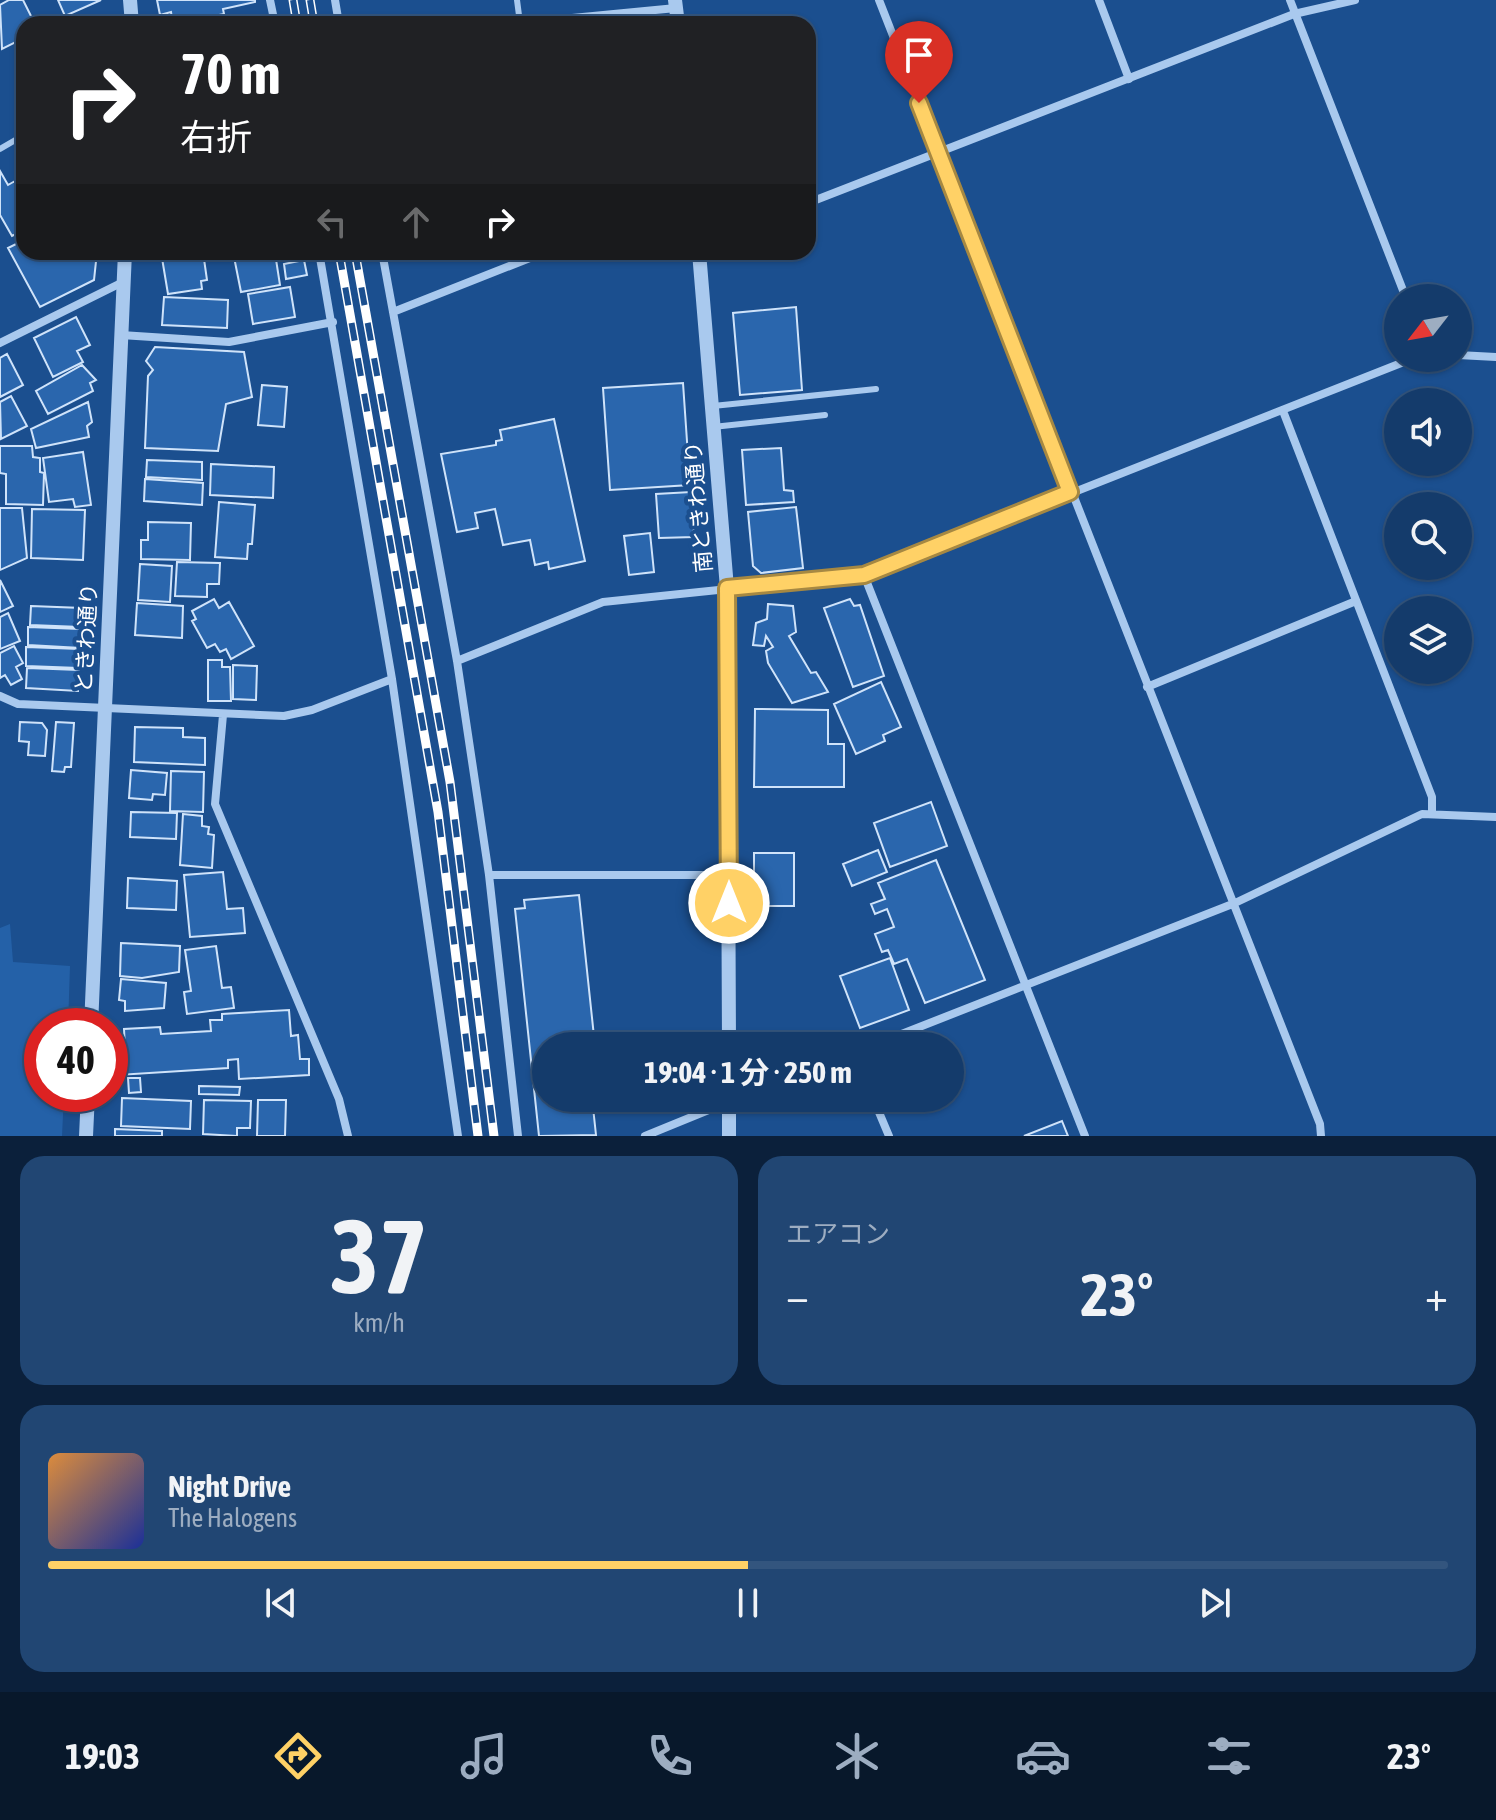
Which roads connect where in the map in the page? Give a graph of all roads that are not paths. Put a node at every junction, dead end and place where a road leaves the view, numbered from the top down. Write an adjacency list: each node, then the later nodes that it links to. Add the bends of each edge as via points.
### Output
1 (879, 0): 9 (street)
2 (1099, 0): 8 (street)
3 (1290, 0): 6 (street)
4 (1355, 0): 6 (street)
5 (676, 4): 7 (street)
6 (1294, 14): 8 (street); 17 (street)
7 (577, 16)
8 (1129, 79): 9 (street)
9 (940, 154): 10 (street); 30 (street)
10 (816, 200)
11 (124, 260): 16 (street, ときわ通り)
12 (321, 260): 19 (street)
13 (383, 260): 18 (street)
14 (525, 260): 18 (street)
15 (700, 260): 26 (street, 南ときわ通り)
16 (123, 282): 20 (street, ときわ通り); 21 (street)
17 (1400, 284)
18 (393, 312): 34 (street)
19 (333, 322): 20 (street, via 229,342); 35 (street)
20 (121, 335): 38 (street, ときわ通り)
21 (0, 343)
22 (1472, 356): 23 (street)
23 (1496, 357)
24 (1384, 370): 27 (street)
25 (876, 389): 26 (lane)
26 (712, 406): 29 (street, 南ときわ通り)
27 (1283, 411): 30 (street); 33 (street)
28 (825, 415): 29 (lane)
29 (713, 427): 32 (street, 南ときわ通り)
30 (1070, 492): 31 (street); 36 (street)
31 (864, 575): 32 (street); 45 (street)
32 (727, 588): 34 (street, via 603,602); 43 (street, 南ときわ通り)
33 (1356, 601): 36 (street); 40 (street, via 1432,797)
34 (457, 661): 42 (street)
35 (392, 679): 39 (street, via 284,716); 55 (street)
36 (1147, 687): 44 (street)
37 (0, 696): 38 (street, via 18,704)
38 (105, 709): 39 (street); 46 (street, ときわ通り)
39 (223, 715): 54 (street, via 215,804 339,1099)
40 (1432, 814): 41 (street); 44 (street, via 1422,814)
41 (1496, 817)
42 (489, 875): 43 (street); 56 (street)
43 (729, 875): 47 (street, 南ときわ通り)
44 (1235, 903): 45 (street); 61 (street)
45 (1026, 986): 48 (street); 60 (street)
46 (92, 1008)
47 (729, 1032)
48 (907, 1032)
49 (87, 1112): 53 (street)
50 (701, 1112): 57 (street)
51 (731, 1112): 58 (street)
52 (879, 1112): 59 (street)
53 (86, 1136)
54 (348, 1136)
55 (458, 1136)
56 (518, 1136)
57 (645, 1136)
58 (729, 1136)
59 (889, 1136)
60 (1085, 1136)
61 (1321, 1136)

